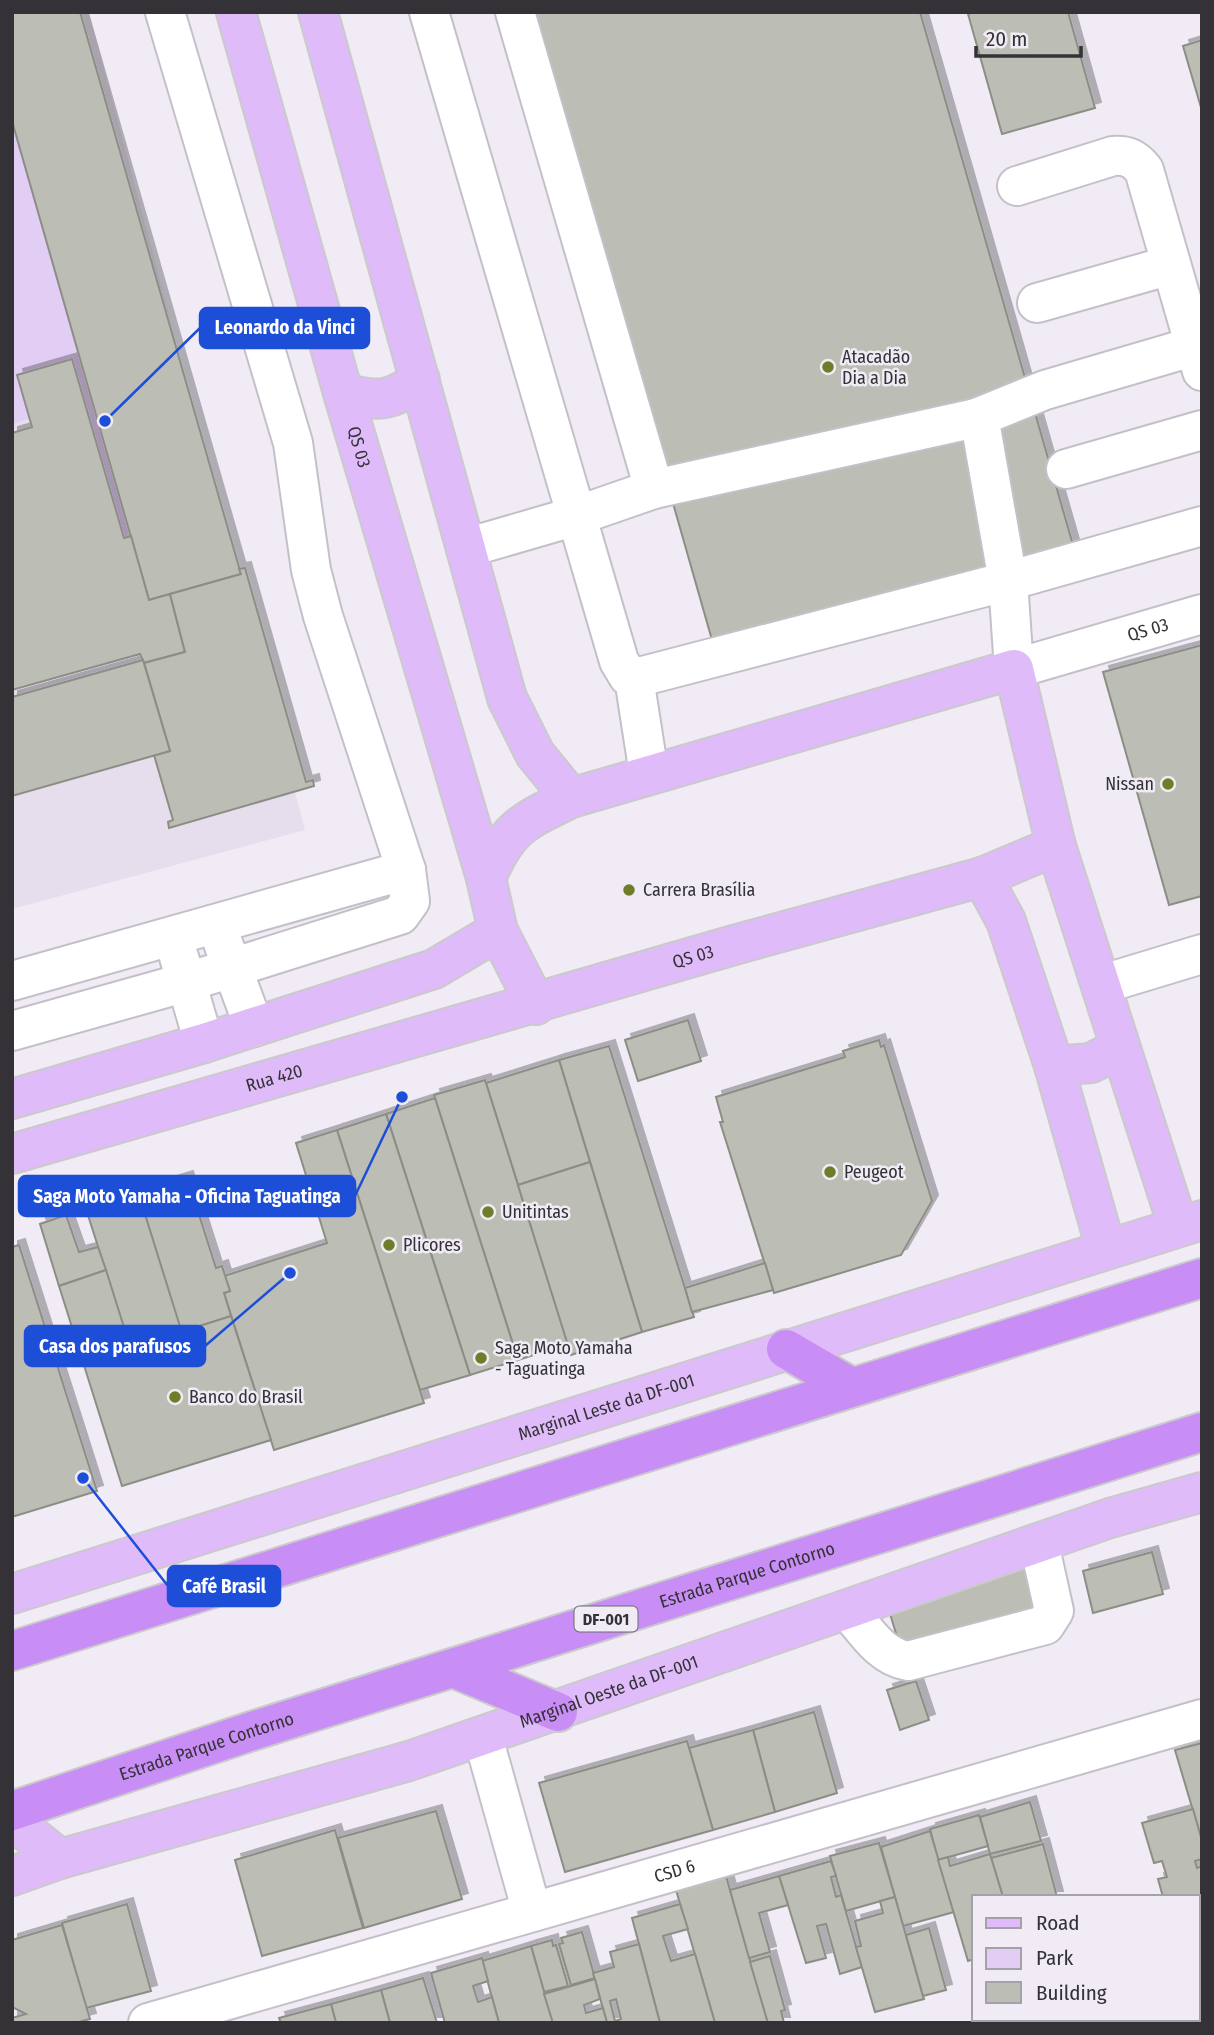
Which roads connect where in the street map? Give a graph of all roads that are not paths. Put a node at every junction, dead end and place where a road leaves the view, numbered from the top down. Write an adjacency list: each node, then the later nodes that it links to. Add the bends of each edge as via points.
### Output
1 (165, 12): 26 (street, via 293,443 311,570 323,616)
2 (236, 12): 11 (main road, QS 03)
3 (318, 12): 10 (main road)
4 (429, 12): 16 (street)
5 (515, 12): 15 (street)
6 (1017, 186): 7 (street, via 1113,156 1127,156 1144,170)
7 (1171, 265): 8 (street); 9 (street)
8 (1037, 303)
9 (1198, 359): 12 (street, via 1045,390)
10 (420, 380): 11 (main road, via 397,396 374,401); 18 (main road)
11 (344, 393): 28 (main road, QS 03)
12 (976, 418): 15 (street); 19 (street)
13 (1202, 430): 14 (street)
14 (1066, 469)
15 (654, 489): 16 (street)
16 (576, 516): 18 (street); 22 (street, via 619,661 624,673)
17 (1202, 526): 19 (street)
18 (466, 548): 24 (main road, via 508,698 535,754)
19 (1008, 581): 21 (street); 22 (street)
20 (1202, 614): 21 (street, QS 03)
21 (1014, 668): 23 (main road, QS 03); 25 (main road)
22 (634, 678): 23 (street)
23 (649, 774): 24 (main road, QS 03)
24 (570, 798): 28 (main road, QS 03, via 527,820 501,844)
25 (1056, 846): 27 (main road, QS 03); 36 (main road)
26 (406, 870): 29 (street); 33 (street, via 410,901 400,915)
27 (982, 877): 37 (main road, QS 03); 42 (main road, via 1006,921)
28 (486, 878): 30 (main road, QS 03)
29 (216, 922): 31 (street); 33 (street)
30 (498, 931): 37 (main road, QS 03); 38 (main road, via 434,969)
31 (173, 935): 34 (street); 35 (street)
32 (1202, 954): 36 (street)
33 (231, 967): 35 (street); 38 (street)
34 (12, 981)
35 (187, 982): 39 (street); 40 (street)
36 (1103, 984): 41 (main road)
37 (536, 1004): 44 (main road, Rua 420)
38 (254, 1027): 40 (main road)
39 (12, 1031)
40 (204, 1043): 43 (main road)
41 (1120, 1048): 42 (main road, via 1091,1063); 45 (main road)
42 (1054, 1066): 46 (main road)
43 (12, 1099)
44 (12, 1154)
45 (1190, 1223): 46 (main road, Marginal Leste da DF-001)
46 (1106, 1249): 48 (main road, Marginal Leste da DF-001)
47 (1202, 1278): 49 (highway)
48 (786, 1349): 49 (highway); 53 (main road, Marginal Leste da DF-001)
49 (851, 1387): 55 (highway)
50 (1202, 1432): 56 (highway, Estrada Parque Contorno / DF-001)
51 (1202, 1492): 52 (main road, Marginal Oeste da DF-001)
52 (1039, 1543): 54 (main road, Marginal Oeste da DF-001); 54 (street, via 1054,1611 1045,1625 908,1661 882,1650)
53 (12, 1594)
54 (848, 1610): 57 (main road, Marginal Oeste da DF-001)
55 (12, 1651)
56 (453, 1668): 57 (highway); 60 (highway, Estrada Parque Contorno / DF-001)
57 (558, 1712): 59 (main road, Marginal Oeste da DF-001)
58 (1202, 1718): 64 (street, CSD 6)
59 (483, 1737): 62 (main road, Marginal Oeste da DF-001); 64 (street)
60 (12, 1811)
61 (12, 1820): 62 (main road)
62 (60, 1859): 63 (main road, Marginal Oeste da DF-001)
63 (12, 1876)
64 (532, 1912): 65 (street, CSD 6)
65 (148, 2023)

